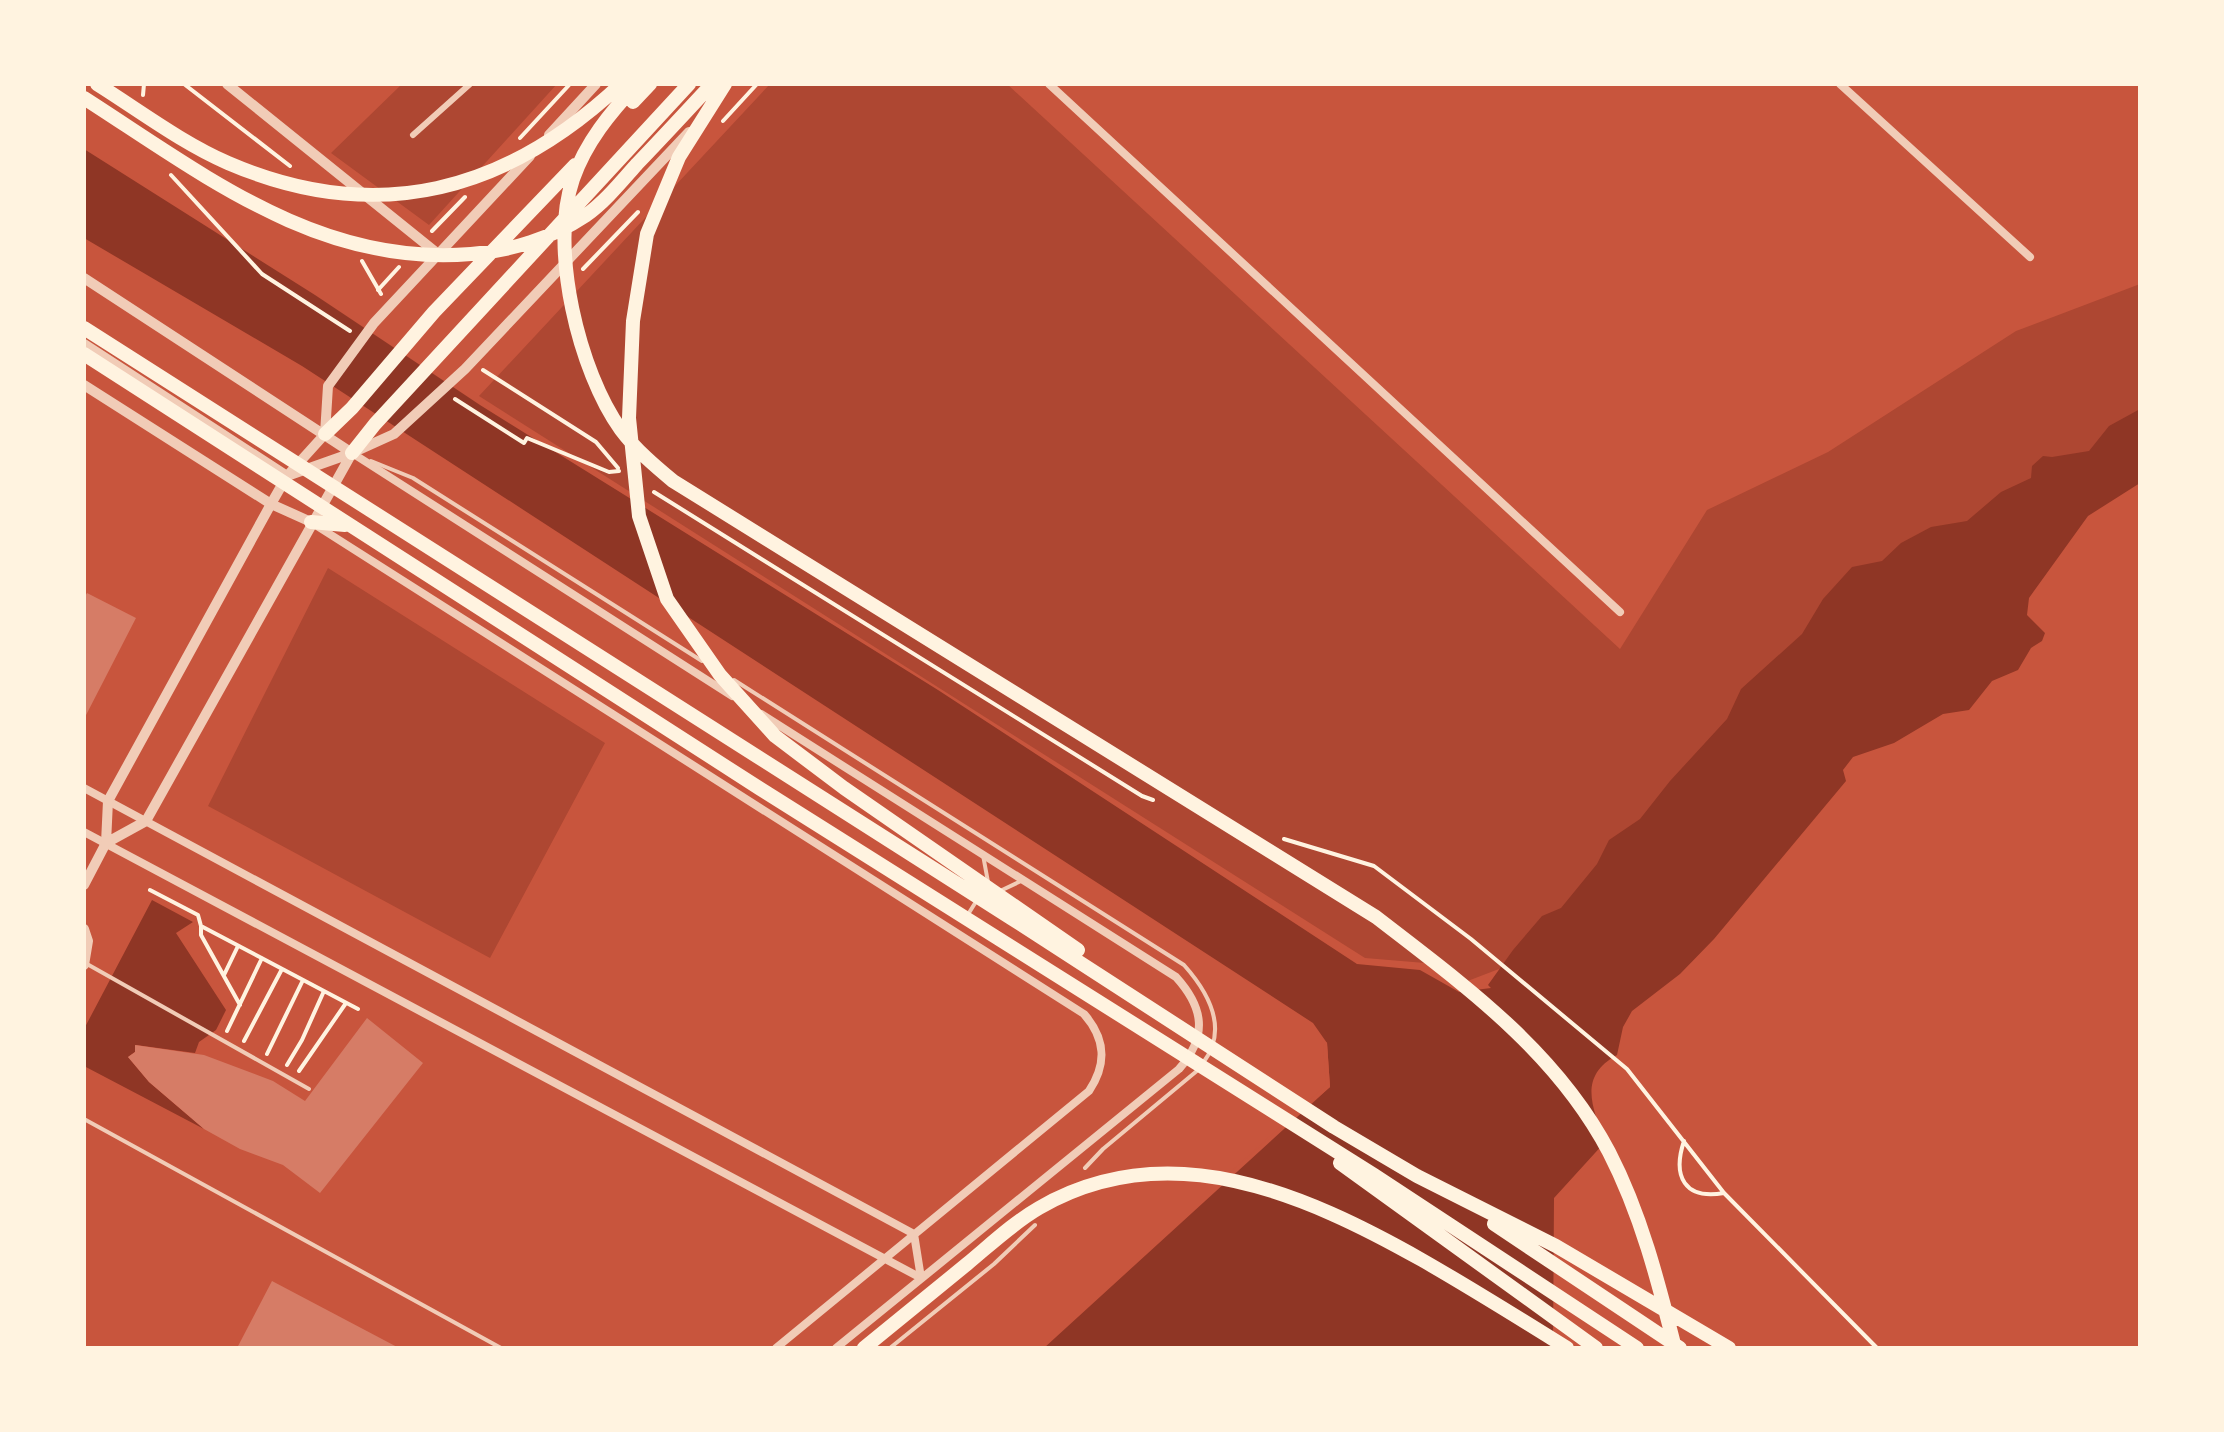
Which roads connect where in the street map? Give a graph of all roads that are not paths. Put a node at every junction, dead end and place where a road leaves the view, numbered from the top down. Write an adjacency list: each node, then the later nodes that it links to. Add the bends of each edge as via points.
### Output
1 (86, 84): 16 (street)
2 (97, 84): 6 (highway, via 226,162 295,185 358,195 435,189 522,159)
3 (227, 84): 18 (street)
4 (470, 84): 17 (street)
5 (596, 84): 18 (street)
6 (621, 84)
7 (637, 84): 62 (highway, via 586,148 564,213 571,302 581,345 620,429 673,481 1376,917 1485,1001 1533,1047 1609,1151 1638,1216)
8 (650, 84): 26 (highway)
9 (689, 84): 27 (highway)
10 (712, 84): 15 (highway, via 587,215 525,244 453,256 371,249 297,226 212,180)
11 (725, 84): 46 (highway, via 679,157 647,234 633,321 629,418 639,516 667,599 720,675 775,736)
12 (735, 84): 27 (street, via 455,379 394,434)
13 (1049, 84): 31 (street)
14 (1840, 84): 19 (street)
15 (84, 98)
16 (140, 118)
17 (413, 135)
18 (438, 254): 26 (street, via 374,323 328,386)
19 (2030, 257)
20 (84, 278): 26 (street)
21 (84, 317): 46 (highway)
22 (84, 328): 63 (highway, via 1334,1127 1556,1246)
23 (84, 344): 28 (street)
24 (84, 354): 61 (highway)
25 (84, 385): 29 (street)
26 (325, 434): 27 (street); 28 (street)
27 (352, 453): 28 (street); 30 (street); 37 (street); 49 (lane, via 413,478 1184,965 1210,999 1215,1036 1209,1056 1194,1075)
28 (287, 476): 29 (street)
29 (271, 504): 30 (street); 33 (street)
30 (311, 522): 34 (street); 42 (street); 60 (highway, via 367,527 1083,985)
31 (1620, 612)
32 (84, 788): 33 (street)
33 (108, 801): 34 (street); 36 (street)
34 (146, 821): 36 (street); 51 (street)
35 (84, 832): 36 (street)
36 (106, 843): 39 (street); 52 (street)
37 (983, 855): 38 (street); 42 (lane, via 988,882 968,915)
38 (1023, 880): 40 (lane, via 1000,890); 53 (street, via 1176,977 1196,1007 1197,1045 1186,1060)
39 (84, 885)
40 (987, 912)
41 (981, 923): 44 (lane)
42 (942, 924): 44 (street)
43 (84, 929): 45 (street)
44 (983, 950): 51 (street, via 1084,1014 1097,1029 1101,1046 1098,1078 1089,1091)
45 (85, 964): 47 (lane)
46 (1105, 969): 62 (highway)
47 (309, 1089)
48 (84, 1119): 54 (lane)
49 (1085, 1168)
50 (1035, 1225): 58 (lane)
51 (914, 1234): 52 (street); 53 (street)
52 (884, 1259): 53 (street); 55 (street)
53 (921, 1278): 56 (street)
54 (501, 1348)
55 (776, 1348)
56 (836, 1348)
57 (864, 1348): 59 (highway, via 1038,1209 1091,1186 1154,1173 1252,1184 1295,1197 1405,1251)
58 (890, 1348)
59 (1567, 1348)
60 (1596, 1348)
61 (1637, 1348)
62 (1678, 1348)
63 (1729, 1348)

